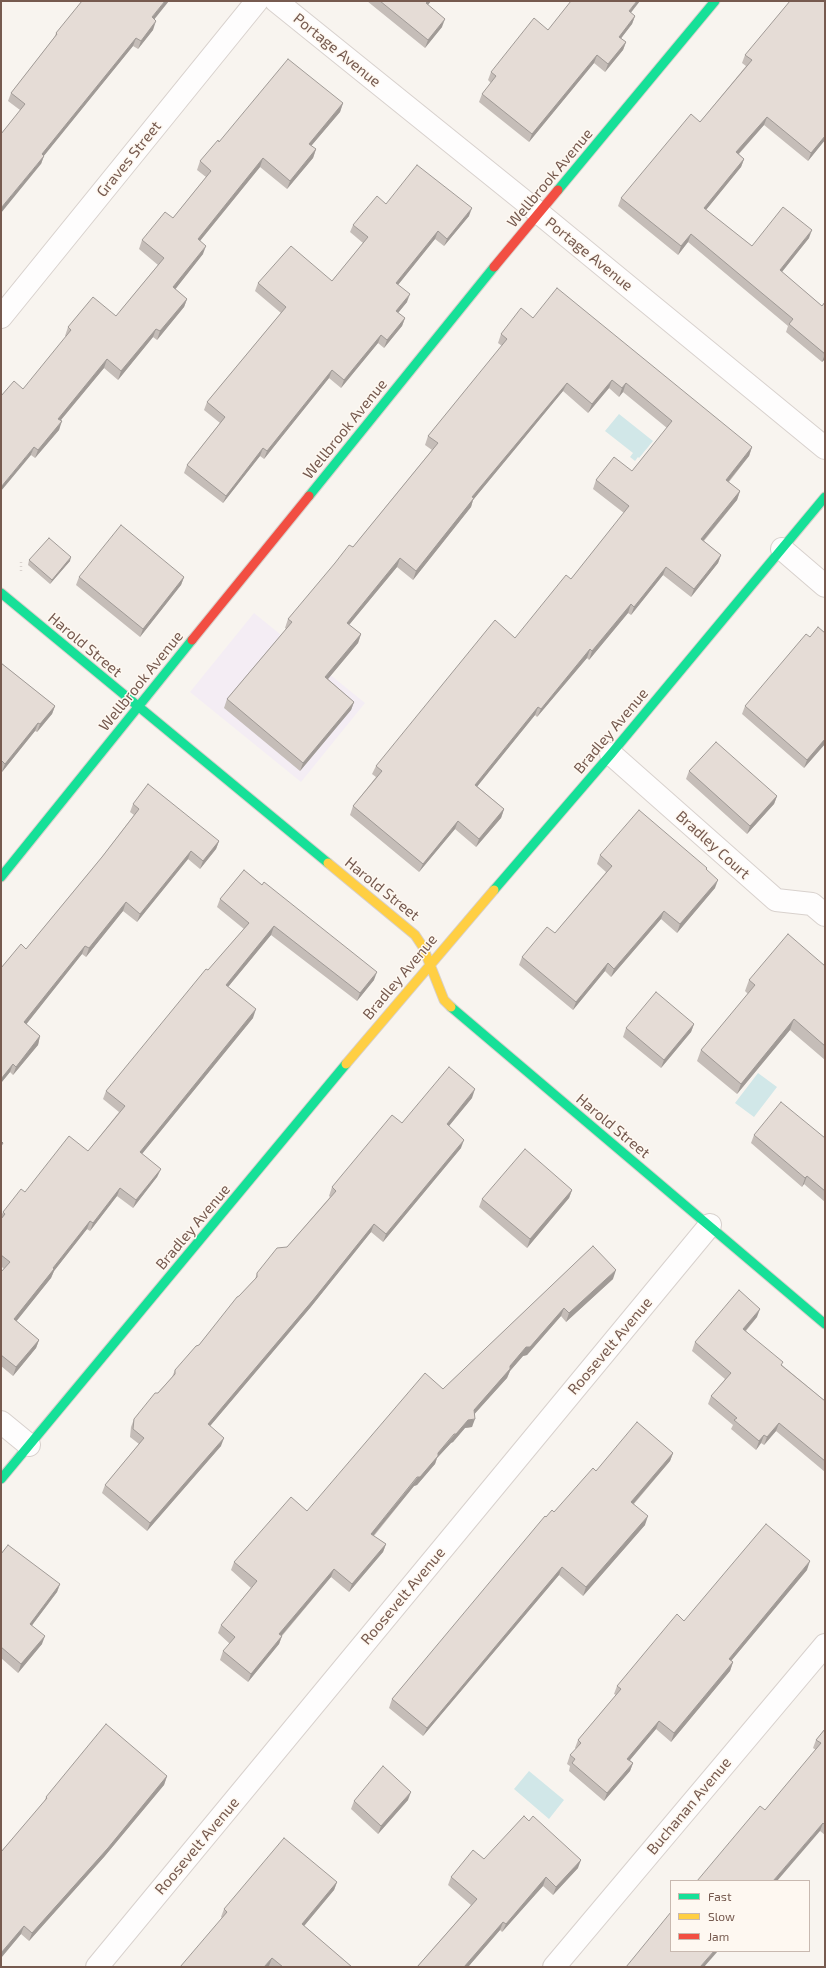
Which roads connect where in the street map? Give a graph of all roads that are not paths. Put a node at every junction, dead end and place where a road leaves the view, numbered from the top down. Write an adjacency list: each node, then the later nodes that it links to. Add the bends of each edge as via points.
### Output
1 (258, 1): 5 (street, Graves Street)
2 (276, 1): 4 (street, Portage Avenue)
3 (715, 1): 4 (street, Wellbrook Avenue)
4 (539, 213): 6 (street, Portage Avenue); 11 (street, Wellbrook Avenue)
5 (1, 317)
6 (825, 448)
7 (825, 497): 8 (street, Bradley Avenue)
8 (782, 549): 9 (street); 12 (street, Bradley Avenue)
9 (825, 586)
10 (1, 593): 11 (street, Harold Street)
11 (138, 708): 13 (street, Wellbrook Avenue); 15 (street, Harold Street, via 415,935)
12 (610, 754): 14 (street, Bradley Court, via 776,900 812,904); 15 (street, Bradley Avenue)
13 (1, 877)
14 (825, 914)
15 (429, 964): 16 (street, Harold Street, via 444,1000 453,1010); 19 (street, Bradley Avenue)
16 (710, 1225): 17 (street, Harold Street); 22 (street, Roosevelt Avenue)
17 (825, 1324)
18 (1, 1422): 19 (street)
19 (29, 1445): 20 (street, Bradley Avenue)
20 (1, 1479)
21 (825, 1645): 23 (street, Buchanan Avenue)
22 (97, 1967)
23 (554, 1967)

